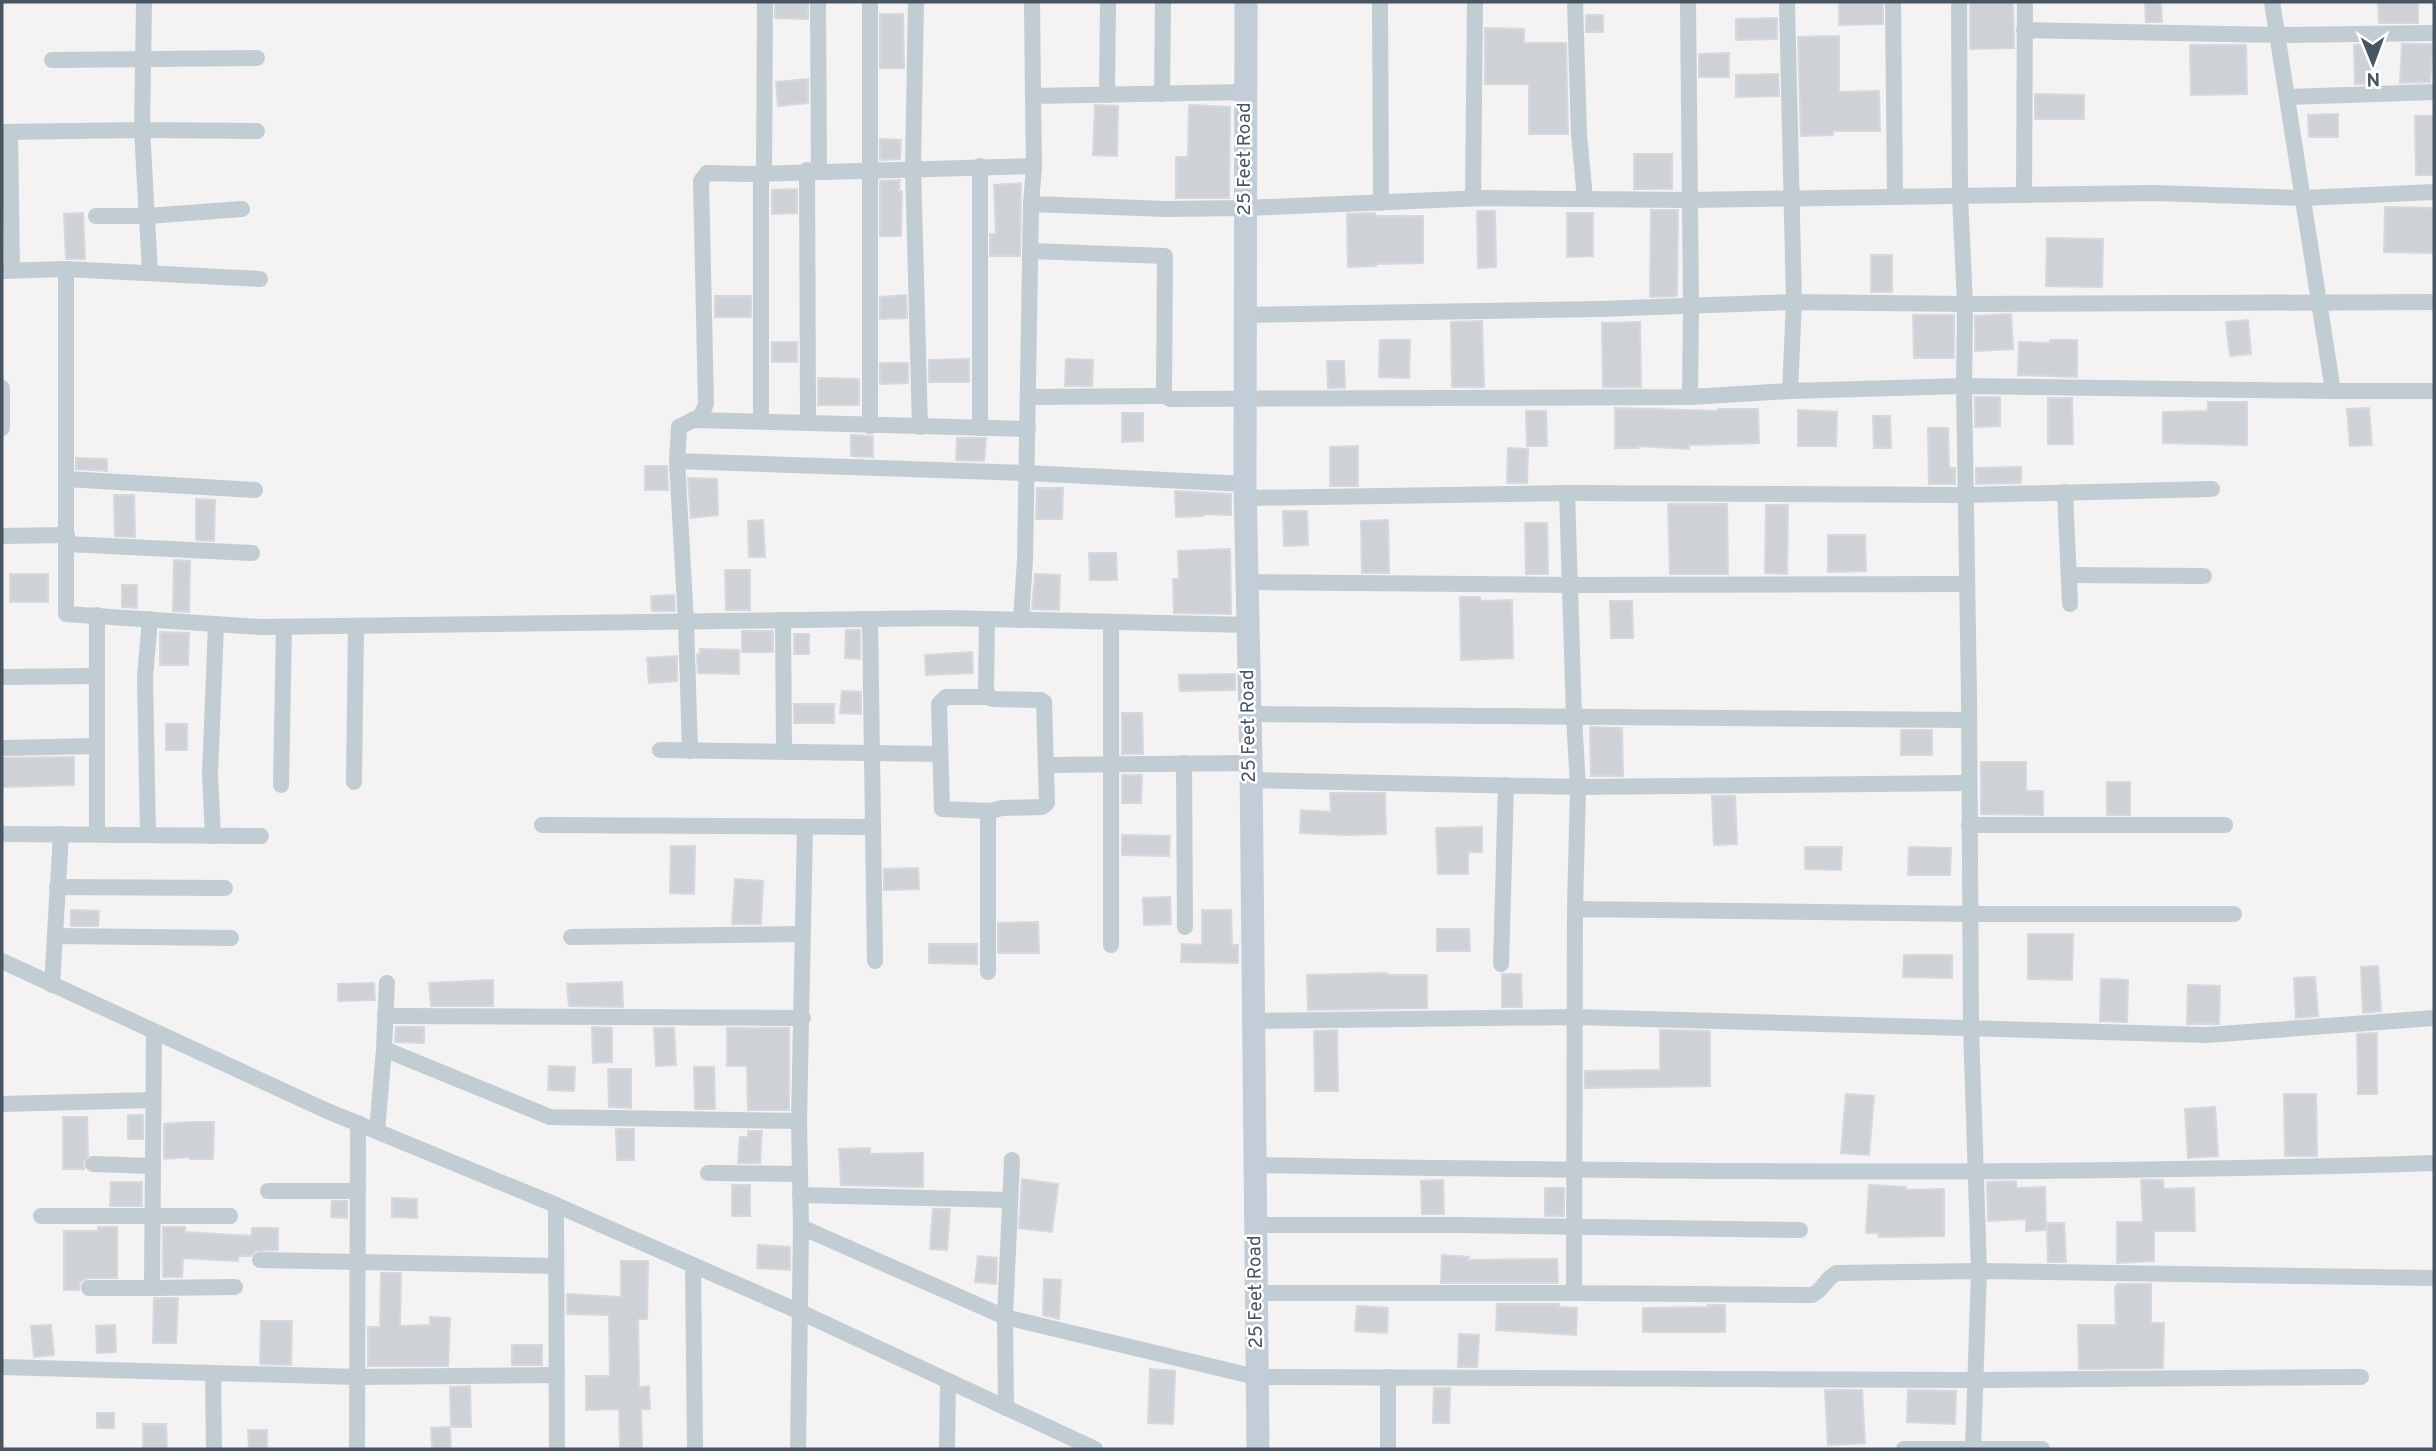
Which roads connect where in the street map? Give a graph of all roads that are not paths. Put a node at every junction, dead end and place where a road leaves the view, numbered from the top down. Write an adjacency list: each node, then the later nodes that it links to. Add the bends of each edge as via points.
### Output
1 (144, 2): 24 (street)
2 (765, 2): 39 (street)
3 (818, 2): 38 (street)
4 (870, 2): 37 (street)
5 (916, 2): 36 (street)
6 (1031, 2): 29 (street)
7 (1108, 2): 28 (street)
8 (1163, 2): 27 (street)
9 (1246, 2): 25 (street, 25 Feet Road)
10 (1380, 2): 49 (street)
11 (1475, 2): 44 (street)
12 (1575, 2): 47 (street)
13 (1688, 2): 48 (street)
14 (1787, 2): 45 (street)
15 (1893, 2): 41 (street)
16 (1959, 2): 43 (street)
17 (2025, 2): 19 (street)
18 (2272, 2): 21 (street)
19 (2024, 30): 21 (street); 42 (street)
20 (2434, 33): 21 (street)
21 (2278, 34): 30 (street)
22 (257, 58): 24 (street)
23 (52, 60): 24 (street)
24 (142, 60): 31 (street)
25 (1245, 92): 27 (street); 51 (street, 25 Feet Road)
26 (2434, 92): 30 (street)
27 (1162, 94): 28 (street)
28 (1107, 95): 29 (street)
29 (1032, 96): 35 (street)
30 (2288, 97): 46 (street)
31 (142, 130): 32 (street); 33 (street); 54 (street)
32 (257, 131)
33 (6, 132): 57 (street)
34 (979, 166): 35 (street); 36 (street); 81 (street)
35 (1034, 166): 50 (street)
36 (914, 167): 37 (street); 79 (street)
37 (870, 169): 38 (street); 78 (street)
38 (813, 170): 39 (street); 77 (street)
39 (762, 173): 75 (street, via 707,173 701,181 706,404 704,412); 76 (street)
40 (2434, 192): 46 (street)
41 (1895, 195): 43 (street); 45 (street)
42 (2024, 195): 43 (street); 46 (street)
43 (1960, 196): 63 (street)
44 (1473, 198): 47 (street); 49 (street)
45 (1793, 198): 48 (street); 60 (street)
46 (2304, 198): 62 (street)
47 (1586, 199): 48 (street)
48 (1688, 200): 64 (street)
49 (1381, 202): 51 (street)
50 (1031, 204): 51 (street); 55 (street)
51 (1245, 208): 65 (street, 25 Feet Road)
52 (242, 209): 54 (street)
53 (96, 216): 54 (street)
54 (147, 216): 58 (street)
55 (1030, 251): 71 (street, via 1165,256); 72 (street)
56 (66, 269): 57 (street); 58 (street); 85 (street)
57 (7, 271)
58 (150, 273): 59 (street)
59 (260, 279)
60 (1794, 302): 63 (street); 64 (street); 68 (street)
61 (2434, 302): 62 (street)
62 (2320, 303): 63 (street); 69 (street)
63 (1965, 304): 66 (street)
64 (1691, 306): 65 (street); 73 (street)
65 (1245, 315): 74 (street, 25 Feet Road)
66 (1964, 386): 68 (street); 69 (street); 91 (street)
67 (2, 388): 80 (street)
68 (1790, 391): 73 (street)
69 (2333, 391): 70 (street)
70 (2434, 391)
71 (1165, 396): 72 (street); 74 (street)
72 (1028, 397): 82 (street)
73 (1690, 397): 74 (street)
74 (1245, 400): 88 (street, 25 Feet Road)
75 (692, 420): 76 (street); 83 (street, via 679,427)
76 (761, 421): 77 (street)
77 (810, 423): 78 (street)
78 (870, 426): 79 (street)
79 (920, 427): 81 (street)
80 (2, 428)
81 (980, 428): 82 (street)
82 (1028, 429): 84 (street)
83 (677, 461): 84 (street); 107 (street)
84 (1027, 473): 88 (street); 106 (street)
85 (65, 479): 87 (street); 93 (street)
86 (2212, 489): 89 (street)
87 (255, 491)
88 (1245, 491): 90 (street); 97 (street, 25 Feet Road)
89 (2065, 492): 91 (street); 95 (street)
90 (1567, 493): 91 (street); 99 (street)
91 (1966, 495): 98 (street)
92 (2, 536): 93 (street)
93 (67, 540): 94 (street); 101 (street, via 66,614)
94 (252, 553)
95 (2069, 575): 96 (street); 100 (street)
96 (2204, 576)
97 (1247, 582): 99 (street); 110 (street, 25 Feet Road)
98 (1966, 584): 99 (street); 118 (street)
99 (1569, 585): 117 (street)
100 (2070, 604)
101 (97, 615): 102 (street); 113 (street)
102 (150, 619): 109 (street); 144 (street, via 145,677)
103 (870, 619): 104 (street); 105 (street); 124 (street)
104 (987, 619): 106 (street); 115 (street)
105 (783, 620): 107 (street); 123 (street)
106 (1021, 620): 108 (street)
107 (686, 622): 111 (street); 122 (street)
108 (1111, 622): 110 (street); 127 (street)
109 (216, 624): 112 (street); 145 (street)
110 (1248, 625): 116 (street, 25 Feet Road)
111 (356, 626): 112 (street); 130 (street)
112 (284, 627): 132 (street)
113 (97, 676): 114 (street); 119 (street)
114 (2, 677)
115 (989, 697): 125 (street, via 941,700); 128 (street, via 1044,702)
116 (1250, 714): 117 (street); 129 (street, 25 Feet Road)
117 (1574, 716): 118 (street); 134 (street)
118 (1969, 720): 131 (street)
119 (97, 747): 120 (street); 143 (street)
120 (2, 748)
121 (660, 750): 122 (street)
122 (690, 751): 123 (street)
123 (784, 752): 124 (street)
124 (871, 753): 125 (street); 140 (street)
125 (940, 754): 135 (street, via 942,808)
126 (1184, 763): 127 (street); 129 (street); 152 (street)
127 (1111, 764): 128 (street); 157 (street)
128 (1046, 765): 135 (street, via 1045,806)
129 (1250, 772): 133 (street); 168 (street, 25 Feet Road)
130 (354, 782)
131 (1969, 783): 134 (street); 137 (street)
132 (281, 785)
133 (1506, 785): 134 (street); 160 (street)
134 (1578, 787): 149 (street)
135 (990, 811): 161 (street)
136 (542, 825): 139 (street)
137 (1969, 825): 138 (street); 150 (street)
138 (2225, 825)
139 (805, 827): 140 (street); 153 (street)
140 (872, 827): 159 (street)
141 (2, 834): 142 (street)
142 (61, 834): 143 (street); 147 (street)
143 (97, 834): 144 (street)
144 (148, 835): 145 (street)
145 (212, 836): 146 (street)
146 (261, 836)
147 (57, 887): 148 (street); 154 (street)
148 (225, 888)
149 (1576, 909): 150 (street); 165 (street)
150 (1970, 914): 151 (street); 169 (street)
151 (2234, 914)
152 (1185, 927)
153 (803, 934): 155 (street); 166 (street)
154 (55, 936): 156 (street); 163 (street)
155 (571, 937)
156 (231, 938)
157 (1111, 945)
158 (2, 961): 163 (street)
159 (875, 961)
160 (1501, 964)
161 (988, 972)
162 (387, 983): 164 (street)
163 (52, 985): 170 (street)
164 (386, 1016): 166 (street); 171 (street)
165 (1575, 1017): 168 (street); 169 (street); 183 (street)
166 (803, 1018): 174 (street)
167 (2434, 1018): 169 (street, via 2207,1035)
168 (1252, 1021): 180 (street, 25 Feet Road)
169 (1970, 1027): 182 (street)
170 (154, 1032): 172 (street); 175 (street)
171 (384, 1049): 174 (street, via 550,1116); 176 (street)
172 (153, 1100): 173 (street); 181 (street)
173 (2, 1104)
174 (799, 1121): 185 (street)
175 (358, 1124): 176 (street); 187 (street)
176 (377, 1131): 190 (street)
177 (1012, 1160): 189 (street)
178 (2434, 1163): 182 (street, via 2212,1171)
179 (93, 1164): 181 (street)
180 (1254, 1165): 183 (street); 194 (street, 25 Feet Road)
181 (153, 1166): 191 (street)
182 (1977, 1170): 183 (street); 202 (street)
183 (1575, 1171): 196 (street)
184 (708, 1173): 185 (street)
185 (800, 1174): 188 (street)
186 (268, 1191): 187 (street)
187 (358, 1191): 199 (street)
188 (800, 1195): 189 (street); 195 (street)
189 (1010, 1200): 210 (street)
190 (556, 1205): 200 (street); 201 (street)
191 (152, 1215): 192 (street); 193 (street); 206 (street)
192 (41, 1216)
193 (230, 1216)
194 (1255, 1225): 196 (street); 207 (street, 25 Feet Road)
195 (801, 1227): 209 (street); 210 (street)
196 (1574, 1228): 197 (street); 208 (street)
197 (1800, 1230)
198 (260, 1260): 199 (street)
199 (357, 1261): 201 (street); 214 (street)
200 (693, 1265): 209 (street); 225 (street)
201 (556, 1266): 213 (street)
202 (1979, 1271): 203 (street); 208 (street, via 1837,1273 1812,1295); 218 (street)
203 (2434, 1278)
204 (235, 1287): 206 (street)
205 (89, 1288): 206 (street)
206 (152, 1288)
207 (1255, 1293): 208 (street); 215 (street, 25 Feet Road)
208 (1574, 1293)
209 (798, 1311): 219 (street); 226 (street)
210 (1005, 1317): 215 (street); 220 (street)
211 (2, 1367): 212 (street)
212 (213, 1373): 214 (street); 222 (street)
213 (557, 1375): 214 (street); 224 (street)
214 (357, 1377): 223 (street)
215 (1256, 1377): 216 (street); 228 (street, 25 Feet Road)
216 (1388, 1377): 218 (street); 229 (street)
217 (2361, 1377): 218 (street)
218 (1977, 1380): 231 (street)
219 (948, 1381): 220 (street); 227 (street)
220 (1006, 1408): 221 (street)
221 (1090, 1448)
222 (214, 1449)
223 (357, 1449)
224 (557, 1449)
225 (695, 1449)
226 (798, 1449)
227 (947, 1449)
228 (1258, 1449)
229 (1388, 1449)
230 (1904, 1449): 231 (street)
231 (1973, 1449): 232 (street)
232 (2042, 1449)

